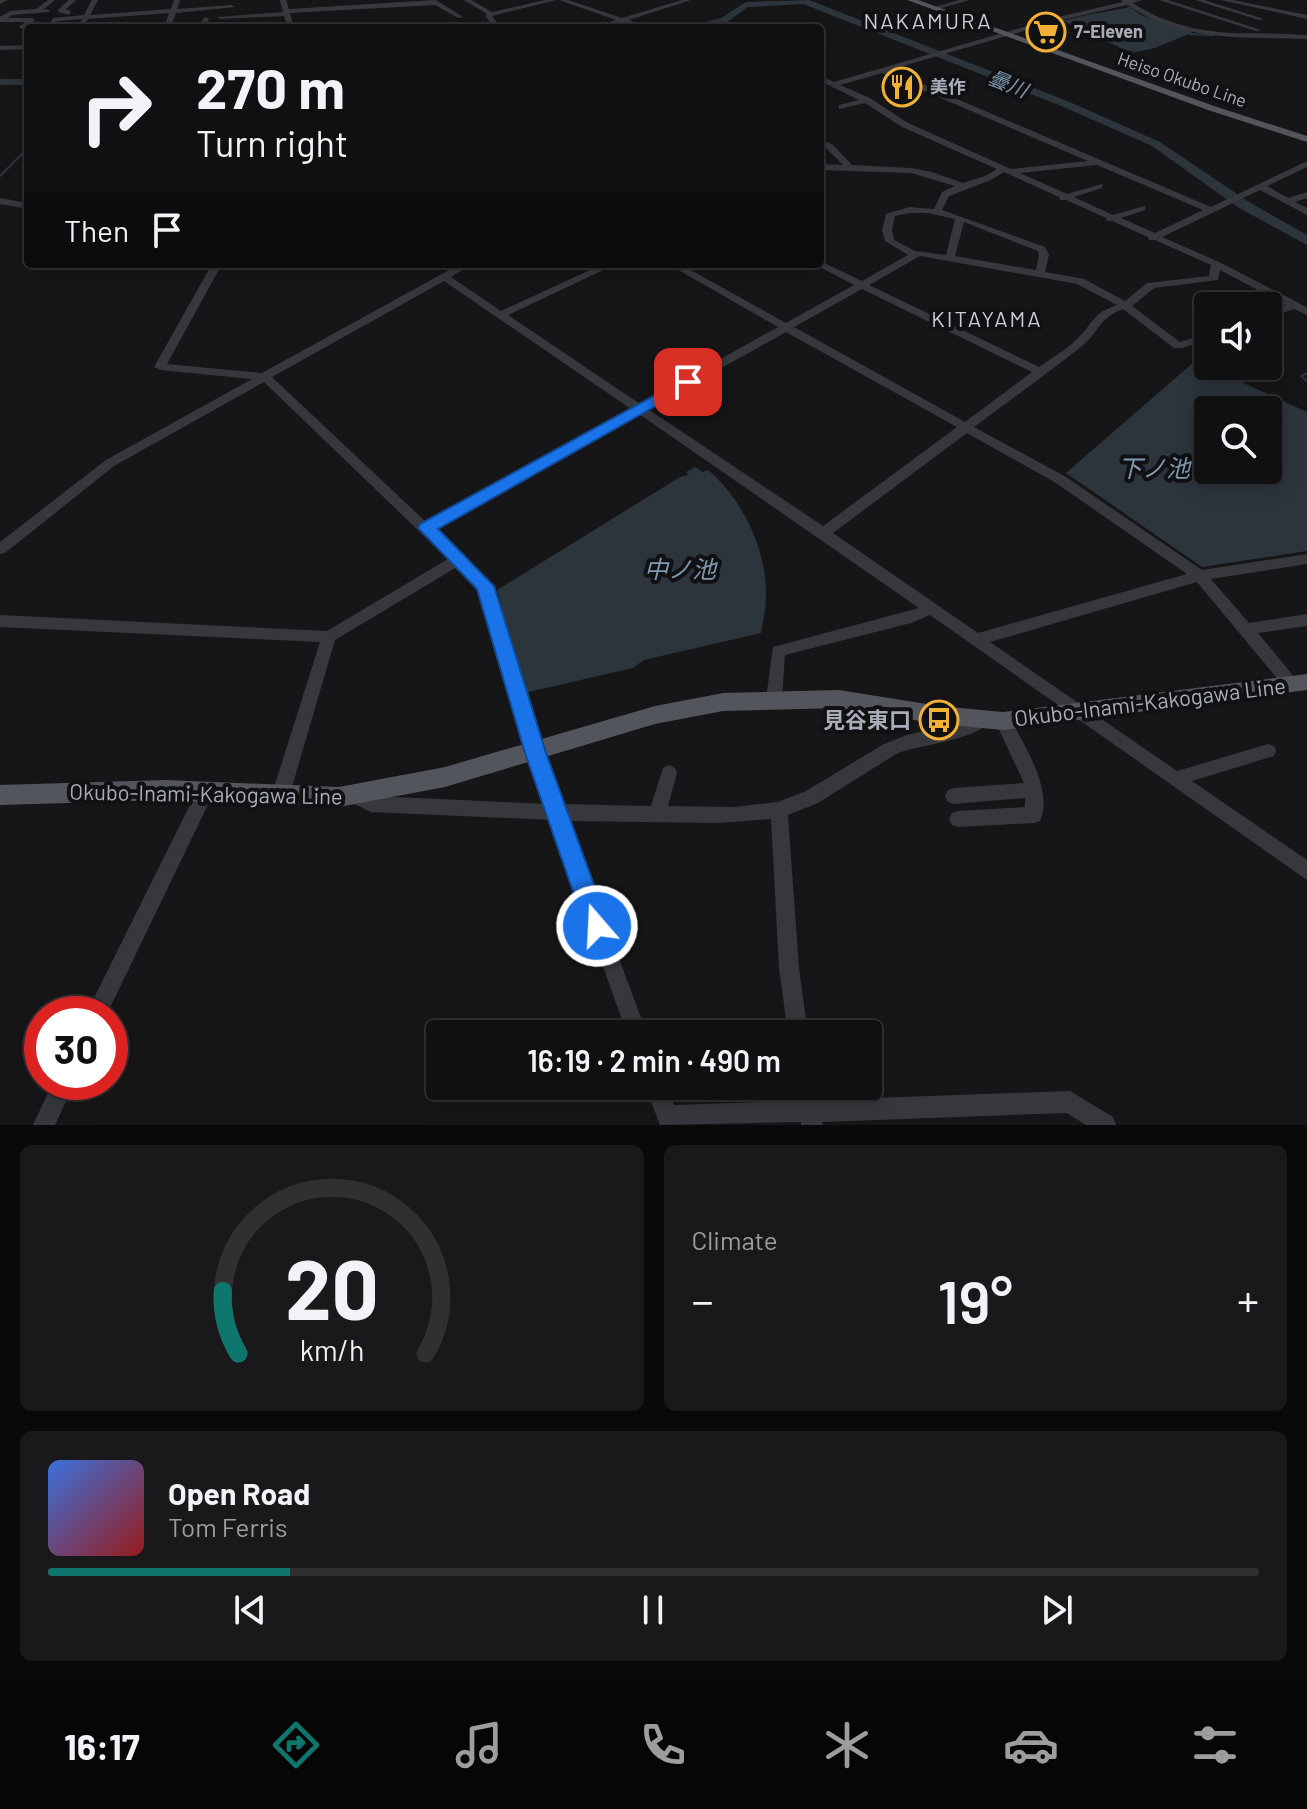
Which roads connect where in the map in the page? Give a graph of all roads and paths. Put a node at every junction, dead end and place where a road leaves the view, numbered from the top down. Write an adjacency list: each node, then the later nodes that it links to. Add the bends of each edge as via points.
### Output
1 (31, 0): 25 (street)
2 (52, 0): 32 (street)
3 (73, 0): 32 (street, via 63,12)
4 (95, 0): 27 (street)
5 (212, 0): 26 (street)
6 (283, 0): 7 (street); 43 (street)
7 (291, 0)
8 (330, 0): 30 (street)
9 (467, 0): 35 (street)
10 (553, 0): 35 (street)
11 (562, 0): 46 (street)
12 (688, 0): 46 (street)
13 (911, 0): 28 (main road, Heiso Okubo Line)
14 (967, 0): 28 (street)
15 (1124, 0): 16 (street); 61 (street, via 1144,15 1201,33); 62 (street)
16 (1139, 0)
17 (1162, 0): 40 (street)
18 (1198, 0): 44 (street)
19 (1224, 0): 33 (street)
20 (1266, 0): 29 (street)
21 (2, 2): 25 (street)
22 (433, 2): 24 (street); 39 (street)
23 (234, 3): 26 (street); 37 (street)
24 (360, 4): 30 (street)
25 (23, 5): 34 (street)
26 (176, 5): 27 (street); 38 (street); 52 (street)
27 (90, 8): 38 (street)
28 (934, 8): 62 (main road, Heiso Okubo Line)
29 (1294, 8): 31 (street); 33 (street)
30 (324, 9): 43 (street)
31 (1307, 10)
32 (38, 11): 34 (street)
33 (1279, 12): 41 (street); 44 (street)
34 (10, 13): 47 (street)
35 (491, 14): 54 (street)
36 (583, 15): 55 (street)
37 (230, 16): 42 (street); 43 (street, via 239,16 235,24)
38 (85, 17): 50 (street); 51 (street)
39 (460, 17)
40 (1212, 17): 59 (street, via 1192,20); 61 (street)
41 (1307, 17)
42 (206, 18): 52 (street); 53 (street)
43 (288, 19)
44 (1262, 19): 58 (street); 60 (street); 61 (street)
45 (32, 20): 47 (street); 48 (street); 49 (street)
46 (622, 20): 56 (street); 57 (street)
47 (1, 24)
48 (26, 24)
49 (50, 24)
50 (58, 24)
51 (82, 24)
52 (168, 24)
53 (204, 24)
54 (495, 24)
55 (596, 24)
56 (609, 24)
57 (635, 24)
58 (1273, 24)
59 (1206, 26)
60 (1297, 29)
61 (1264, 32): 64 (street)
62 (1004, 34): 68 (street); 74 (main road, Heiso Okubo Line)
63 (24, 37): 67 (street)
64 (1307, 37)
65 (2, 43): 67 (street)
66 (24, 47): 67 (street)
67 (11, 48)
68 (882, 70): 70 (street); 76 (street)
69 (824, 80): 70 (street)
70 (832, 85): 71 (street); 72 (street)
71 (824, 88)
72 (867, 100): 73 (street); 80 (street, via 905,125)
73 (842, 107)
74 (1307, 139)
75 (824, 144): 78 (street)
76 (1097, 162): 80 (street); 90 (street)
77 (1307, 164): 83 (street)
78 (849, 166): 79 (street); 81 (street, via 940,175)
79 (824, 167)
80 (1006, 171): 81 (street); 85 (street)
81 (962, 186): 91 (street, via 945,194)
82 (1099, 186): 85 (street)
83 (1255, 188): 87 (street); 90 (street)
84 (1306, 196): 87 (street)
85 (1063, 198): 93 (street)
86 (0, 201): 88 (street)
87 (1288, 201): 92 (street)
88 (24, 205)
89 (1142, 208): 93 (street)
90 (1214, 208): 95 (street)
91 (938, 210): 94 (street); 96 (street, via 891,214 890,241)
92 (1307, 212)
93 (1110, 219): 95 (street)
94 (959, 220): 97 (street); 104 (street, via 1042,249)
95 (1157, 240): 98 (street)
96 (915, 255): 97 (street); 106 (street)
97 (950, 258): 104 (street)
98 (1216, 264): 107 (street, via 1214,278 1151,285); 108 (street)
99 (824, 266): 106 (street)
100 (215, 268): 115 (street, via 160,367)
101 (460, 268): 105 (street)
102 (602, 268): 111 (street)
103 (680, 268): 112 (street)
104 (1040, 273): 107 (street, via 1080,281)
105 (444, 277): 111 (street); 115 (street)
106 (861, 285): 112 (street); 114 (street)
107 (1123, 304): 113 (street, via 1178,346); 114 (street)
108 (1295, 305): 109 (street); 110 (street)
109 (1282, 310)
110 (1307, 312)
111 (502, 314): 116 (street)
112 (787, 327): 116 (street); 117 (street)
113 (1194, 341)
114 (1040, 372): 117 (street)
115 (265, 377): 118 (street); 120 (street, via 110,463)
116 (638, 409): 118 (street); 119 (street)
117 (965, 427): 119 (street); 123 (street, via 1061,480)
118 (426, 528): 122 (street)
119 (823, 533): 124 (street)
120 (0, 549)
121 (1307, 559): 123 (street)
122 (458, 560): 128 (street); 135 (street, via 485,586)
123 (1200, 576): 127 (street); 129 (street)
124 (931, 609): 129 (street); 131 (street, via 778,651)
125 (1307, 620): 127 (street)
126 (0, 621): 128 (street)
127 (1247, 629): 130 (street)
128 (329, 637): 143 (street)
129 (976, 640): 132 (street)
130 (1300, 683): 132 (main road, Okubo-Inami-Kakogawa Line)
131 (774, 699): 133 (main road, Okubo-Inami-Kakogawa Line, via 839,699); 135 (main road, Okubo-Inami-Kakogawa Line, via 688,707)
132 (1078, 713): 133 (main road, Okubo-Inami-Kakogawa Line); 137 (street)
133 (993, 721): 138 (street, via 1033,782); 144 (street, via 908,742)
134 (1268, 751): 137 (street)
135 (535, 753): 141 (main road, Okubo-Inami-Kakogawa Line); 145 (street)
136 (669, 773): 146 (street)
137 (1174, 779): 148 (street)
138 (1033, 790): 142 (street); 147 (street, via 1034,815)
139 (205, 792): 140 (main road, Okubo-Inami-Kakogawa Line); 143 (main road, Okubo-Inami-Kakogawa Line); 149 (street)
140 (0, 795)
141 (356, 796): 143 (main road, Okubo-Inami-Kakogawa Line); 145 (street, via 371,804)
142 (954, 796)
143 (280, 797)
144 (779, 810): 146 (street); 151 (street)
145 (558, 813): 146 (street); 150 (street)
146 (657, 814)
147 (958, 819)
148 (1307, 871)
149 (105, 996)
150 (632, 1020)
151 (796, 1020)
152 (56, 1100): 156 (street)
153 (661, 1100): 155 (street)
154 (810, 1118): 155 (street); 157 (street, via 1070,1102)
155 (669, 1120)
156 (44, 1125)
157 (1105, 1125)

